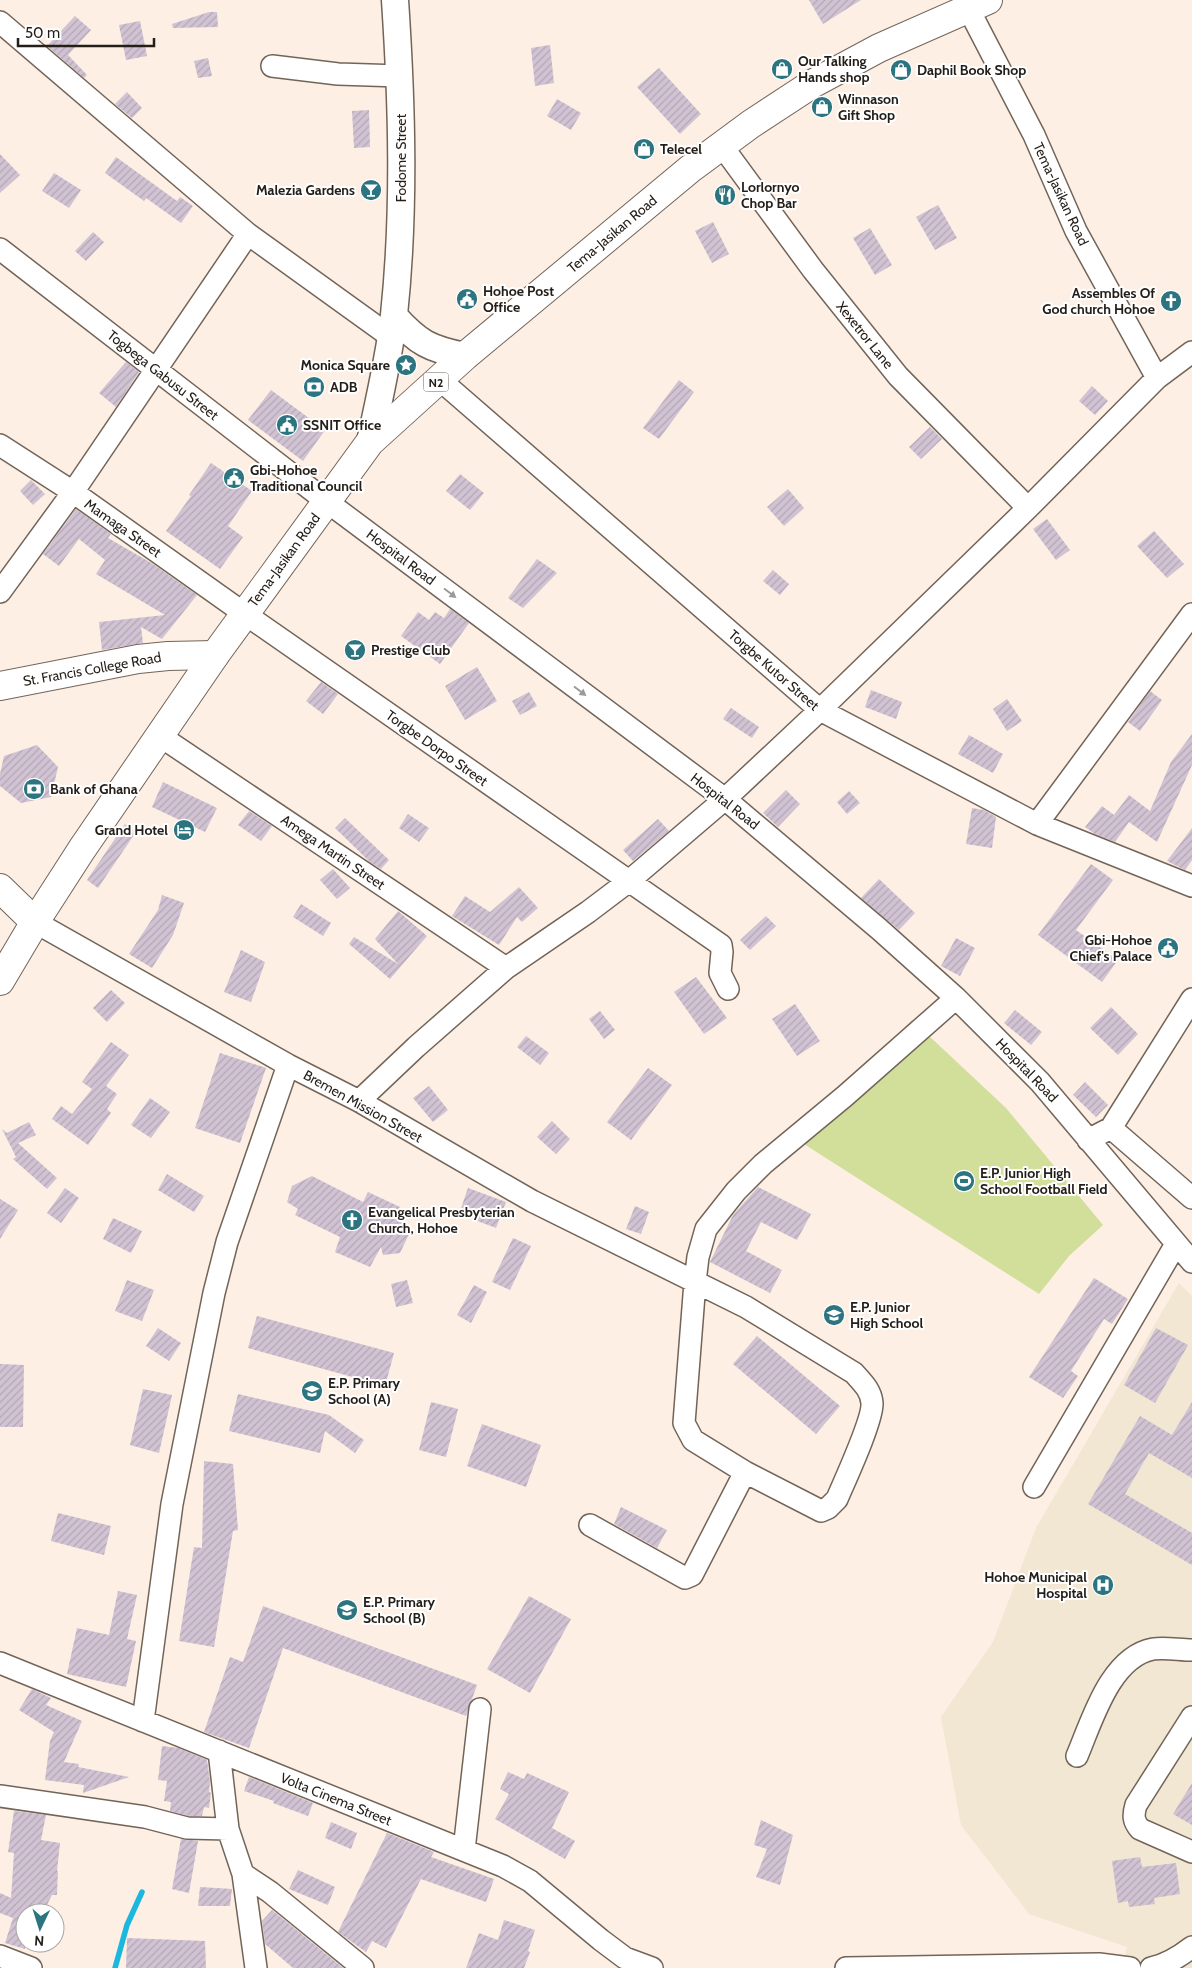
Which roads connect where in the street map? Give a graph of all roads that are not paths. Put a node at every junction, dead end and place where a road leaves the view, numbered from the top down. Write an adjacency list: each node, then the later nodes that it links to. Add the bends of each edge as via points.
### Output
1 (395, 0): 5 (street, Fodome Street)
2 (978, 4): 6 (main road, Tema-Jasikan Road / N2, via 879,48 812,84); 13 (street, Tema-Jasikan Road, via 1076,231)
3 (0, 22): 7 (street)
4 (272, 66): 5 (street, via 338,74)
5 (400, 76): 9 (street, Fodome Street, via 401,219)
6 (722, 146): 11 (main road, Tema-Jasikan Road / N2); 19 (street, Xexetror Lane, via 813,270 898,376)
7 (248, 234): 9 (street); 12 (street)
8 (0, 248): 12 (street, Togbega Gabusu Street)
9 (392, 327): 11 (street, via 408,332 437,350); 15 (street, Fodome Street)
10 (1192, 352): 13 (street)
11 (465, 356): 14 (main road, Tema-Jasikan Road / N2)
12 (156, 371): 17 (street); 18 (street, Togbega Gabusu Street)
13 (1157, 378): 19 (street)
14 (439, 380): 15 (main road, Tema-Jasikan Road / N2); 25 (street, Torgbe Kutor Street)
15 (370, 442): 18 (main road, Tema-Jasikan Road / N2)
16 (0, 445): 17 (street, Mamaga Street)
17 (73, 492): 20 (street); 21 (street, Mamaga Street)
18 (326, 501): 21 (main road, Tema-Jasikan Road / N2); 27 (street, Hospital Road, one-way to 27)
19 (1028, 508): 25 (street)
20 (0, 592)
21 (245, 614): 23 (main road, Tema-Jasikan Road / N2); 29 (street, Torgbe Dorpo Street)
22 (1192, 614): 28 (street)
23 (215, 655): 24 (main road, St. Francis College Road, via 138,659); 26 (main road, Tema-Jasikan Road / N2)
24 (0, 686)
25 (820, 710): 27 (street); 28 (street, Torgbe Kutor Street)
26 (160, 736): 32 (main road, Tema-Jasikan Road / N2); 33 (street, Amega Martin Street)
27 (725, 799): 29 (street); 36 (street, Hospital Road)
28 (1037, 824): 30 (street, Torgbe Kutor Street)
29 (629, 882): 33 (street); 35 (street, Torgbe Dorpo Street, via 720,945 720,973)
30 (1192, 886)
31 (0, 888): 32 (main road)
32 (35, 922): 34 (main road, N2); 38 (street, Bremen Mission Street)
33 (506, 968): 39 (street)
34 (0, 982)
35 (728, 989)
36 (956, 998): 41 (street, Hospital Road, via 1040,1082); 45 (street, via 736,1191 706,1229)
37 (1192, 999): 40 (street)
38 (288, 1065): 39 (street, Bremen Mission Street); 53 (street, via 227,1242 214,1293 172,1504)
39 (359, 1101): 45 (street, Bremen Mission Street, via 532,1201)
40 (1111, 1128): 41 (street); 42 (street)
41 (1088, 1140): 43 (street, Hospital Road)
42 (1192, 1198)
43 (1176, 1244): 44 (street, Hospital Road); 47 (street)
44 (1192, 1262)
45 (695, 1282): 46 (street, via 684,1423 693,1440); 46 (street, Bremen Mission Street, via 746,1307 854,1374 868,1389 872,1404 838,1500 828,1508 821,1511)
46 (745, 1472): 48 (street, via 692,1575 685,1578)
47 (1034, 1487)
48 (590, 1525)
49 (1192, 1650): 55 (street, via 1154,1649 1126,1662 1104,1693)
50 (0, 1664): 53 (street, Volta Cinema Street)
51 (480, 1709): 58 (street)
52 (1192, 1717): 59 (street, via 1134,1813 1140,1829)
53 (143, 1721): 54 (street, Volta Cinema Street)
54 (219, 1751): 57 (street); 58 (street, Volta Cinema Street)
55 (1077, 1756)
56 (0, 1796): 57 (street, via 145,1817 187,1828)
57 (228, 1829): 60 (street)
58 (464, 1850): 66 (street, Volta Cinema Street, via 530,1880 601,1940 626,1958)
59 (1192, 1852)
60 (243, 1874): 64 (street); 65 (street)
61 (1192, 1947): 69 (street, via 1181,1956)
62 (0, 1956): 63 (street)
63 (31, 1968)
64 (256, 1968)
65 (363, 1968)
66 (652, 1968)
67 (846, 1968): 68 (street, via 1099,1964)
68 (1130, 1968)
69 (1151, 1968)

